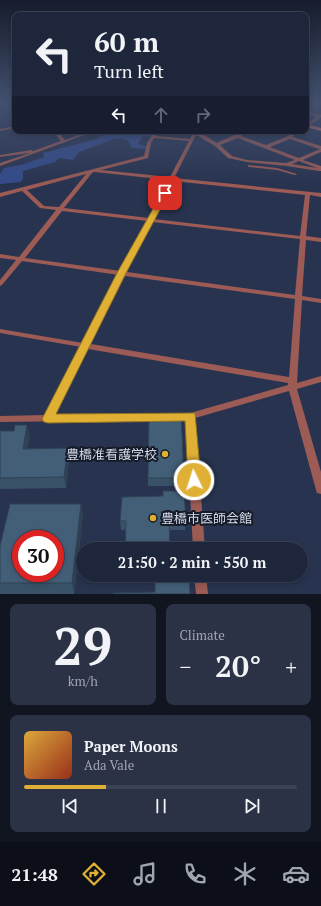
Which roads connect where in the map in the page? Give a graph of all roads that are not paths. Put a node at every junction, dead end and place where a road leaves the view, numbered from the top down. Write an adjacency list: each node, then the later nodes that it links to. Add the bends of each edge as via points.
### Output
1 (57, 134): 13 (street)
2 (85, 134): 13 (street)
3 (156, 134): 10 (street)
4 (194, 134): 12 (street)
5 (204, 134): 8 (street)
6 (240, 134): 9 (street)
7 (293, 134): 11 (street)
8 (200, 135): 14 (street)
9 (238, 136): 14 (street); 15 (street)
10 (154, 137): 12 (street); 24 (street, via 149,143 146,157)
11 (290, 137): 15 (street); 17 (street)
12 (192, 140): 26 (street)
13 (64, 142): 16 (street)
14 (218, 145): 20 (street, via 230,158)
15 (266, 147): 19 (street)
16 (49, 148): 18 (street); 21 (street)
17 (321, 149): 19 (street)
18 (0, 156)
19 (299, 160): 22 (street); 23 (street)
20 (252, 162): 22 (street); 25 (street, via 250,166)
21 (0, 165)
22 (287, 165): 23 (street)
23 (321, 169)
24 (93, 171): 26 (street); 27 (street); 32 (street)
25 (294, 174)
26 (172, 179): 29 (street); 33 (street)
27 (23, 189): 30 (street); 32 (street, via 42,207)
28 (321, 190): 29 (street)
29 (309, 194): 31 (street); 34 (street)
30 (0, 195)
31 (321, 195)
32 (60, 209): 33 (street); 37 (street)
33 (151, 220): 34 (street); 38 (street)
34 (303, 238): 35 (street); 40 (street)
35 (321, 240)
36 (0, 256): 37 (street)
37 (20, 259): 38 (street); 39 (street)
38 (122, 273): 40 (street); 43 (street)
39 (0, 284)
40 (298, 298): 41 (street); 45 (street)
41 (321, 301)
42 (0, 332): 43 (street)
43 (85, 346): 45 (street); 48 (street)
44 (321, 379): 45 (street)
45 (292, 384): 46 (street); 49 (street)
46 (190, 416): 48 (street); 50 (street)
47 (0, 419): 48 (street)
48 (48, 419)
49 (321, 490)
50 (199, 542)
51 (201, 582): 52 (street)
52 (202, 594)

